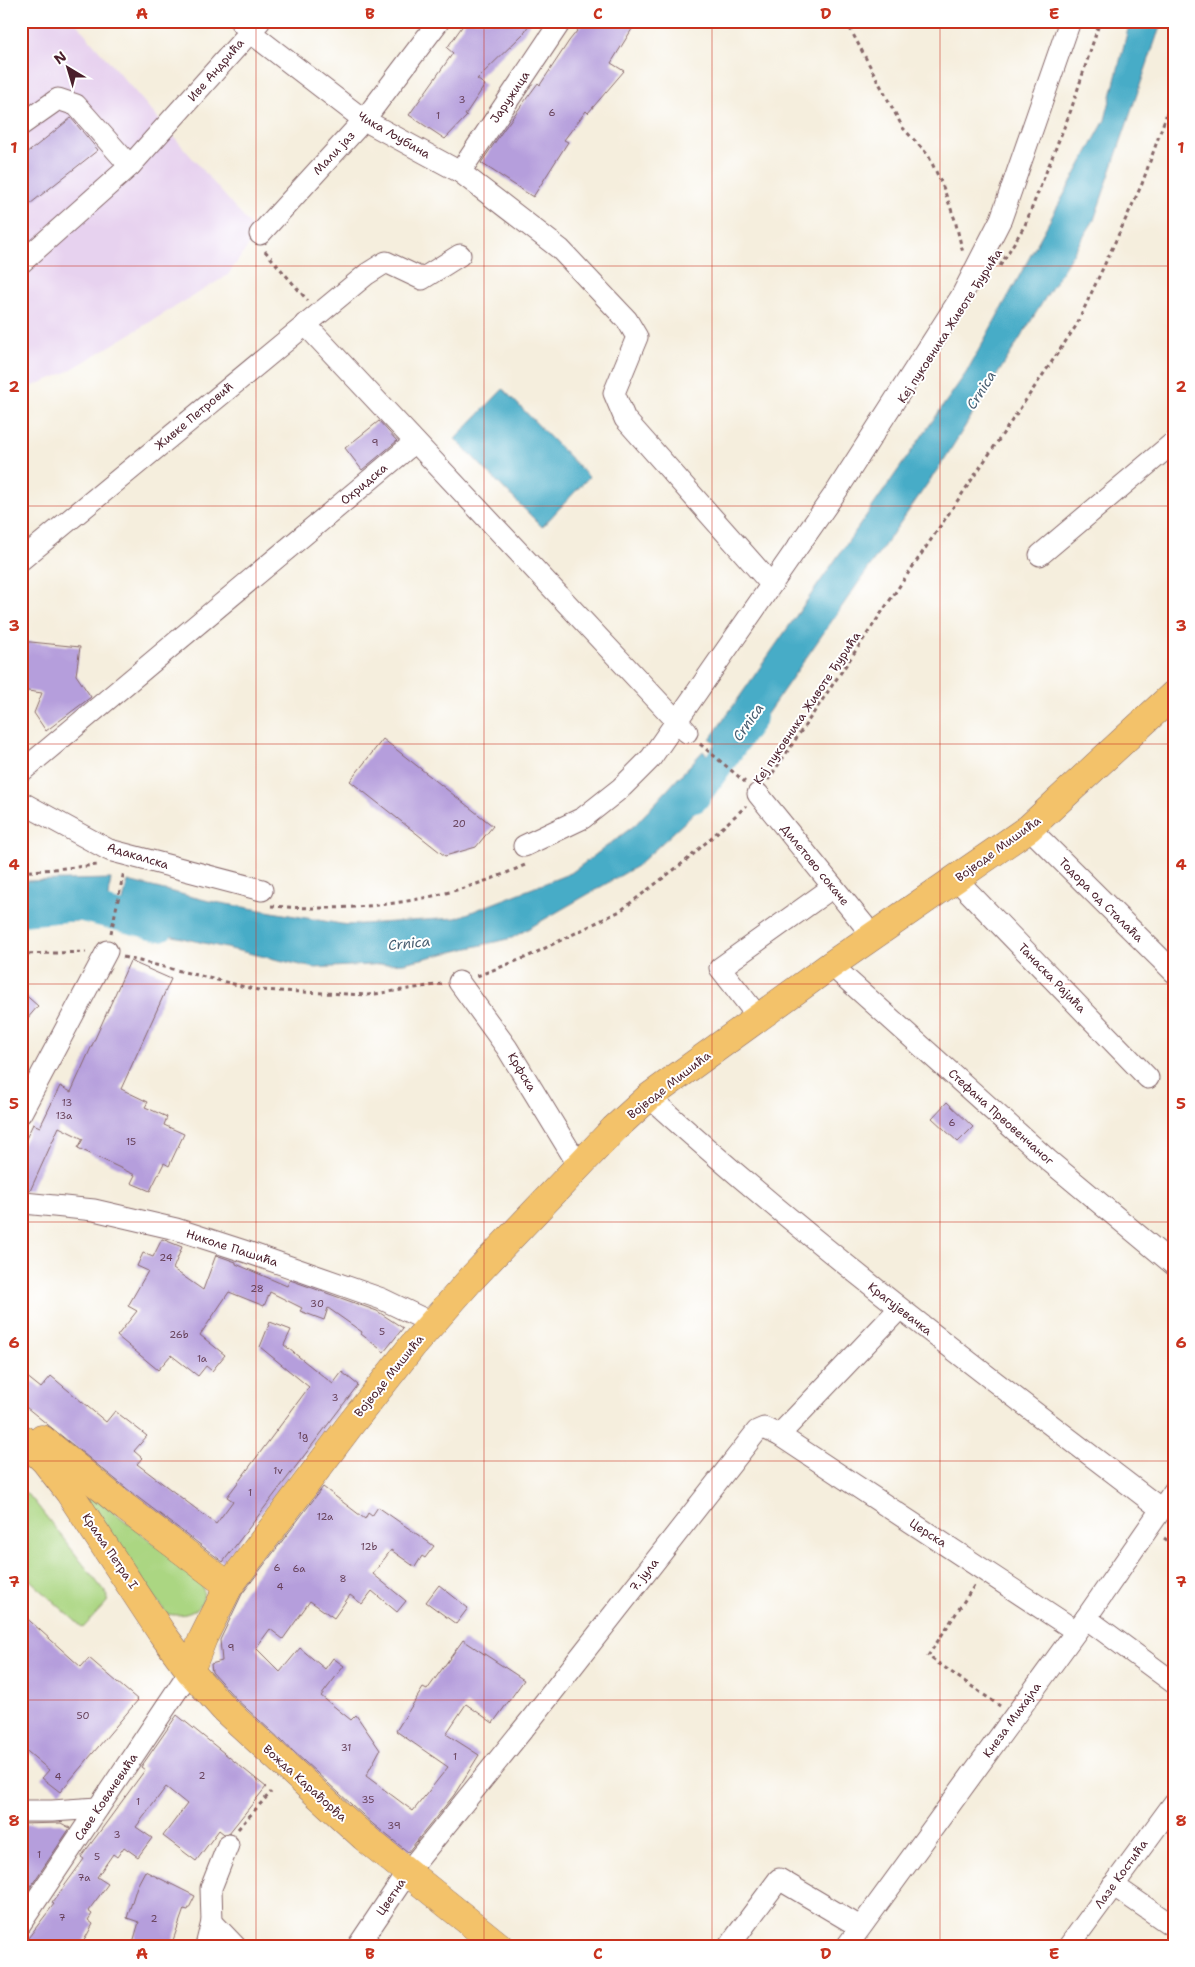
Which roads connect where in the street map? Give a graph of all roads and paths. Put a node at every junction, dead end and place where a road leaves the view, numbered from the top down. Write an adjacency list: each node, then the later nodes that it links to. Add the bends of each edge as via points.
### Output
1 (439, 21): 8 (street, Мали јаз)
2 (561, 21): 11 (street, Јаружица)
3 (846, 21): 16 (path, via 903,128 928,155 942,184 966,262)
4 (1070, 21): 16 (street, via 1001,219)
5 (1100, 21): 15 (path, Кеј пуковника Животе Ђурића, via 1071,110 1028,216)
6 (250, 25): 8 (street, Чика Љубина); 10 (street, Иве Андрића, via 173,120)
7 (1174, 93): 26 (path, Кеј пуковника Животе Ђурића, via 1142,184 1076,326)
8 (364, 120): 11 (street, Чика Љубина); 12 (street, Мали јаз)
9 (21, 125): 10 (street, via 58,99 76,106)
10 (130, 166): 14 (street, Иве Андрића)
11 (460, 172): 22 (street, Чика Љубина, via 560,248 627,320 637,337 614,393 625,419)
12 (260, 234): 17 (path, via 257,242)
13 (460, 255): 17 (street, Живке Петровић, via 422,279 386,262)
14 (21, 263)
15 (997, 271)
16 (973, 274): 22 (street, via 962,297 838,489)
17 (312, 318): 18 (street); 21 (street, Живке Петровић)
18 (415, 442): 24 (street); 25 (street, Охридска)
19 (1170, 451): 20 (street)
20 (1040, 555)
21 (21, 560)
22 (772, 584): 24 (street)
23 (1174, 694): 28 (main road, Војводе Мишића)
24 (686, 731): 26 (path); 29 (street, via 583,818)
25 (21, 772)
26 (758, 794): 34 (street, Дилетово сокаче); 41 (path, Кеј пуковника Животе Ђурића, via 688,859 620,911 526,957)
27 (21, 802): 35 (street, Адакалска, via 109,850)
28 (1029, 828): 33 (main road, Војводе Мишића); 40 (street, Тодора од Сталаћа)
29 (529, 854): 35 (path, via 501,876 452,893 384,905 319,910)
30 (101, 865): 32 (path)
31 (133, 871): 37 (path, via 123,868)
32 (21, 872)
33 (956, 879): 36 (main road, Војводе Мишића); 43 (street, Танаска Рајића)
34 (833, 887): 36 (street, Дилетово сокаче); 42 (street, via 720,968)
35 (264, 898)
36 (872, 936): 39 (main road, Војводе Мишића)
37 (107, 951): 38 (path, Кеј пуковника Животе Ђурића); 41 (path, Кеј пуковника Животе Ђурића, via 258,990 368,995); 45 (street)
38 (21, 954)
39 (831, 964): 42 (main road, Војводе Мишића); 48 (street, Стефана Првовенчаног, via 1048,1160)
40 (1174, 972)
41 (460, 982): 46 (street, Крфска, via 507,1048)
42 (759, 1018): 44 (main road, Војводе Мишића)
43 (1148, 1078)
44 (650, 1097): 46 (main road, Војводе Мишића); 49 (street, Крагујевачка, via 761,1196)
45 (21, 1113)
46 (579, 1166): 50 (main road, Војводе Мишића)
47 (24, 1203): 50 (street, Николе Пашића, via 94,1210 176,1229 373,1296)
48 (1174, 1265)
49 (899, 1309): 52 (street); 55 (street, Крагујевачка)
50 (432, 1323): 57 (main road, Војводе Мишића, via 350,1425)
51 (21, 1424): 57 (main road)
52 (779, 1435): 59 (street, Церска); 69 (street, 7. јула, via 764,1428 757,1431)
53 (21, 1438): 58 (main road, Краља Петра I, via 70,1492)
54 (1174, 1491): 55 (street, Кнеза Михајла)
55 (1161, 1509): 59 (street, Кнеза Михајла)
56 (977, 1581): 63 (path, via 928,1656)
57 (229, 1586): 60 (main road)
58 (143, 1601): 60 (main road, via 180,1628); 61 (main road, Краља Петра I)
59 (1081, 1624): 62 (street, Церска); 63 (street, Кнеза Михајла)
60 (204, 1638): 61 (main road)
61 (190, 1671): 66 (street, Саве Ковачевића); 69 (main road, Вожда Карађорђа, via 225,1710)
62 (1174, 1683)
63 (1014, 1716): 73 (street, Кнеза Михајла)
64 (271, 1792): 68 (path)
65 (1174, 1803): 70 (street, Лазе Костића)
66 (98, 1808): 67 (street); 72 (street, Саве Ковачевића)
67 (21, 1811)
68 (228, 1845): 71 (street, via 211,1888)
69 (406, 1873): 77 (street, Цветна); 78 (main road, Вожда Карађорђа)
70 (1113, 1885): 74 (street); 81 (street, Лазе Костића)
71 (212, 1922): 75 (street); 76 (street)
72 (21, 1923)
73 (860, 1927): 79 (street, via 779,1879); 80 (street, Кнеза Михајла)
74 (1174, 1927)
75 (206, 1946)
76 (235, 1946)
77 (358, 1946)
78 (499, 1946)
79 (729, 1946)
80 (848, 1946)
81 (1069, 1946)

